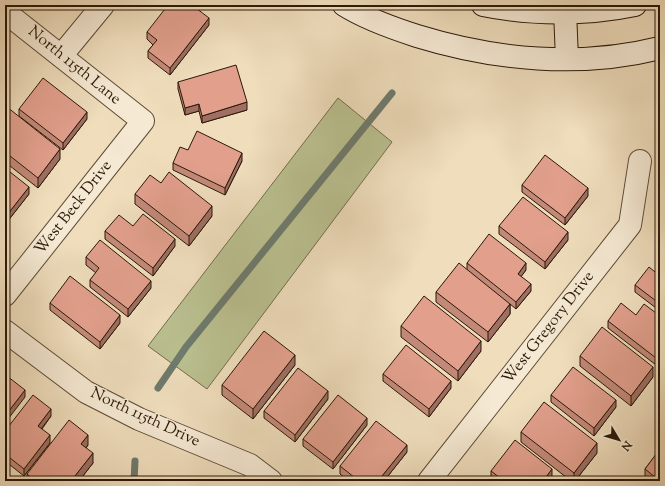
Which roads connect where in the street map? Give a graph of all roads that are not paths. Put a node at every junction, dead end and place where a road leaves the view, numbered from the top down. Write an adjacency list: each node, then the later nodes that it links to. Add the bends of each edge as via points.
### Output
1 (103, 5): 8 (street)
2 (344, 5): 9 (street, via 404,32 460,48 512,57)
3 (483, 5): 5 (street, via 519,10)
4 (635, 5): 5 (street, via 613,10)
5 (565, 11): 9 (street)
6 (5, 12): 8 (street, North 115th Lane)
7 (660, 48): 9 (street, via 592,59)
8 (61, 56): 10 (street, North 115th Lane)
9 (567, 59)
10 (143, 121): 12 (street, West Beck Drive)
11 (640, 162): 15 (street, West Gregory Drive, via 630,225)
12 (5, 295)
13 (5, 331): 14 (street, North 115th Drive, via 86,392 140,419 250,466)
14 (270, 481)
15 (429, 481)

